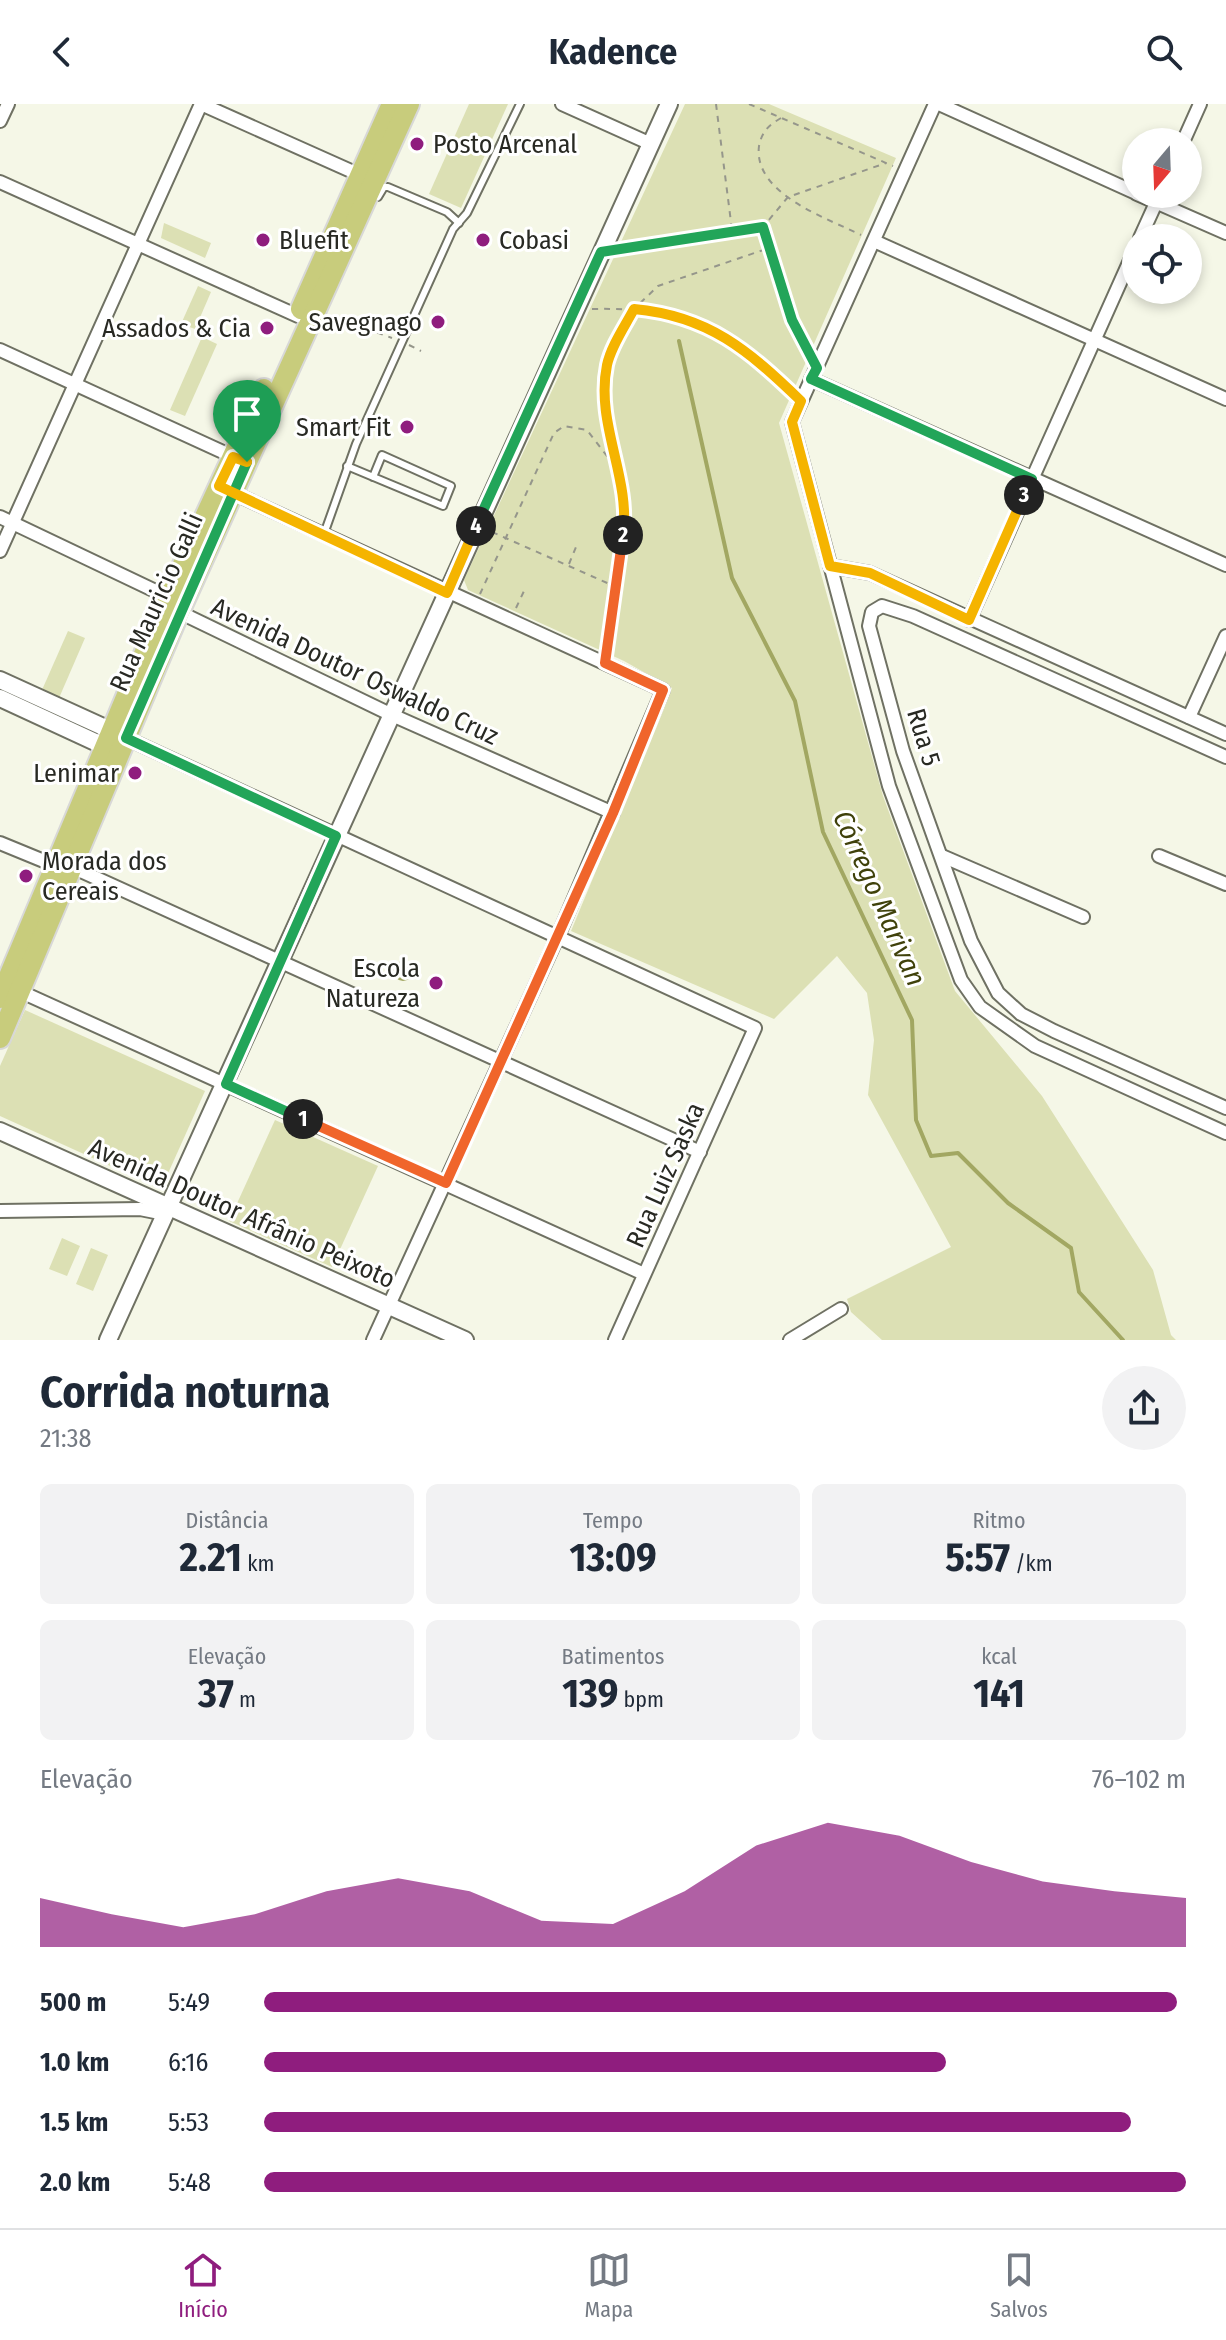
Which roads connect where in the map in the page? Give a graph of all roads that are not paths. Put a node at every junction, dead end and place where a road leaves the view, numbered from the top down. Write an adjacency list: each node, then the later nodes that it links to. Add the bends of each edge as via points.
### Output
1 (8, 104): 10 (street)
2 (201, 104): 13 (street); 22 (street)
3 (392, 104): 13 (main road, Rua Mauricio Galli)
4 (409, 104): 23 (main road, Rua Mauricio Galli)
5 (520, 104): 18 (lane)
6 (562, 104): 12 (street)
7 (669, 104): 12 (street)
8 (937, 104): 15 (street); 21 (street)
9 (1200, 104): 11 (street)
10 (0, 121)
11 (1189, 128)
12 (651, 144): 42 (street)
13 (360, 175): 25 (main road, Rua Mauricio Galli)
14 (0, 182): 22 (street)
15 (1122, 187)
16 (374, 205): 18 (lane, via 388,187 447,212)
17 (1177, 208): 20 (street)
18 (459, 223): 32 (lane)
19 (362, 231): 23 (lane)
20 (1226, 233)
21 (874, 241): 26 (street); 28 (street)
22 (138, 245): 25 (street); 29 (street)
23 (345, 245): 31 (main road, Rua Mauricio Galli)
24 (1122, 278): 26 (street)
25 (298, 316): 31 (main road, Rua Mauricio Galli)
26 (1093, 341): 30 (street); 34 (street)
27 (0, 350): 29 (street)
28 (814, 374): 34 (street); 41 (street, via 792,422)
29 (74, 384): 31 (street); 37 (street)
30 (1226, 399)
31 (240, 459): 35 (main road, Rua Mauricio Galli)
32 (347, 466): 33 (lane); 38 (lane)
33 (373, 477): 33 (lane, via 382,455 451,486 443,506)
34 (1032, 479): 40 (street); 44 (street)
35 (226, 489): 38 (street); 43 (main road, Rua Mauricio Galli)
36 (0, 517): 37 (street, Avenida Doutor Oswaldo Cruz)
37 (13, 522): 39 (street); 43 (street, Avenida Doutor Oswaldo Cruz)
38 (324, 534): 42 (street)
39 (0, 551)
40 (1226, 565)
41 (830, 566): 44 (street, via 870,573); 71 (street, via 889,786 961,980 980,1007 1035,1046)
42 (447, 593): 48 (street); 53 (street, via 663,690)
43 (173, 604): 48 (street, Avenida Doutor Oswaldo Cruz); 51 (main road, Rua Mauricio Galli)
44 (969, 620): 49 (street)
45 (1226, 636): 49 (street)
46 (0, 680): 51 (street)
47 (0, 698): 51 (street)
48 (392, 715): 53 (street, Avenida Doutor Oswaldo Cruz); 54 (street)
49 (1189, 717): 50 (street)
50 (1226, 734)
51 (115, 739): 54 (street); 58 (main road, Rua Mauricio Galli)
52 (1226, 757): 56 (street, Rua 5, via 882,606 872,612 869,626 903,751)
53 (613, 813): 63 (street)
54 (336, 836): 63 (street); 64 (street)
55 (0, 843): 58 (street)
56 (942, 856): 59 (street); 61 (street, Rua 5)
57 (1159, 856): 60 (street)
58 (64, 866): 64 (street); 65 (main road, Rua Mauricio Galli)
59 (982, 873): 61 (street, via 969,876 960,887); 62 (street)
60 (1226, 884)
61 (959, 901): 69 (street, Rua 5, via 983,969 998,993 1021,1014)
62 (1083, 917)
63 (558, 936): 67 (street); 72 (street, Rua Luiz Saska, via 755,1028)
64 (281, 959): 67 (street); 68 (street)
65 (6, 990): 66 (main road, Rua Mauricio Galli); 68 (street)
66 (0, 1038)
67 (502, 1061): 72 (street); 73 (street)
68 (226, 1084): 73 (street); 74 (street)
69 (1226, 1108)
70 (0, 1131): 74 (street, Avenida Doutor Afrânio Peixoto)
71 (1226, 1133)
72 (700, 1152): 76 (street, Rua Luiz Saska)
73 (446, 1183): 76 (street); 77 (street)
74 (167, 1210): 75 (street); 77 (street, Avenida Doutor Afrânio Peixoto); 79 (street)
75 (0, 1211)
76 (644, 1274): 82 (street, Rua Luiz Saska)
77 (388, 1305): 80 (street); 81 (street, Avenida Doutor Afrânio Peixoto)
78 (841, 1309): 83 (street)
79 (108, 1340)
80 (373, 1340)
81 (465, 1340)
82 (615, 1340)
83 (790, 1340)

